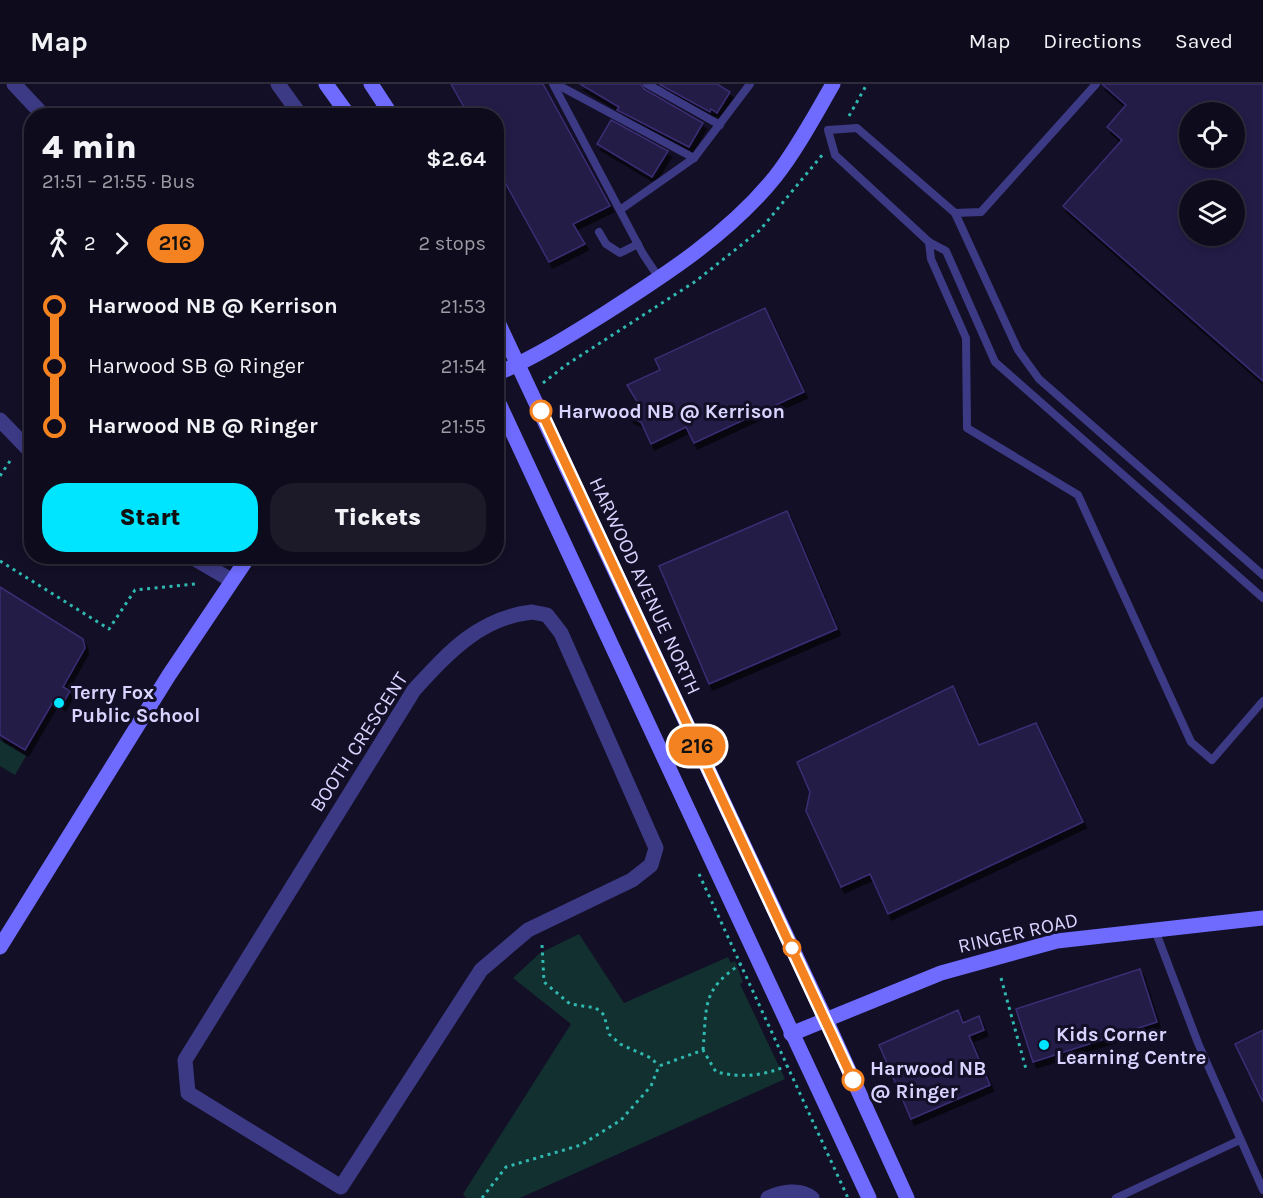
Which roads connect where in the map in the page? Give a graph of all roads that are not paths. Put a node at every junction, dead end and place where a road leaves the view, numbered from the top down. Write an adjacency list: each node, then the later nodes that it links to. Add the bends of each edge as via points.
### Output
1 (14, 84): 11 (street)
2 (278, 84): 12 (street)
3 (326, 84): 13 (main road)
4 (371, 84): 14 (main road)
5 (555, 84): 16 (lane); 17 (lane)
6 (647, 84): 15 (lane)
7 (738, 84): 10 (lane)
8 (833, 84): 22 (main road, via 775,177 724,228)
9 (1096, 84): 18 (lane, via 981,212)
10 (749, 87): 15 (lane)
11 (36, 108)
12 (295, 108)
13 (343, 108)
14 (387, 108)
15 (720, 125): 16 (lane)
16 (694, 158): 17 (lane)
17 (620, 210): 21 (lane)
18 (954, 213): 20 (lane, via 857,128 828,130 835,155); 31 (lane, via 1018,350 1039,379)
19 (599, 232): 21 (lane, via 606,244 620,253)
20 (929, 242): 33 (lane, via 946,251 995,362); 34 (lane, via 931,260 966,338 967,428 1078,495 1191,742 1212,760)
21 (638, 244): 22 (lane)
22 (659, 278): 24 (main road)
23 (504, 334): 24 (main road, HARWOOD AVENUE NORTH)
24 (519, 364): 25 (main road); 38 (main road, HARWOOD AVENUE NORTH)
25 (504, 371)
26 (504, 414): 39 (main road)
27 (0, 420): 28 (street)
28 (24, 445)
29 (204, 564): 32 (street)
30 (243, 564): 32 (main road)
31 (1263, 575)
32 (231, 580): 37 (main road)
33 (1263, 598)
34 (1263, 701)
35 (1263, 918): 36 (main road, RINGER ROAD)
36 (1155, 930): 38 (main road, RINGER ROAD, via 1057,941 940,973); 40 (lane)
37 (0, 946)
38 (826, 1020): 39 (main road, RINGER ROAD); 46 (main road, HARWOOD AVENUE NORTH)
39 (791, 1034): 45 (main road)
40 (1240, 1140): 41 (lane); 47 (lane)
41 (1263, 1190)
42 (338, 1192): 42 (street, BOOTH CRESCENT, via 481,970 528,930 632,880 651,865 656,848 561,633 547,615 511,614 457,644 414,690 185,1060 188,1093)
43 (768, 1198): 44 (street, via 782,1191)
44 (812, 1198)
45 (869, 1198)
46 (907, 1198)
47 (1116, 1198)

